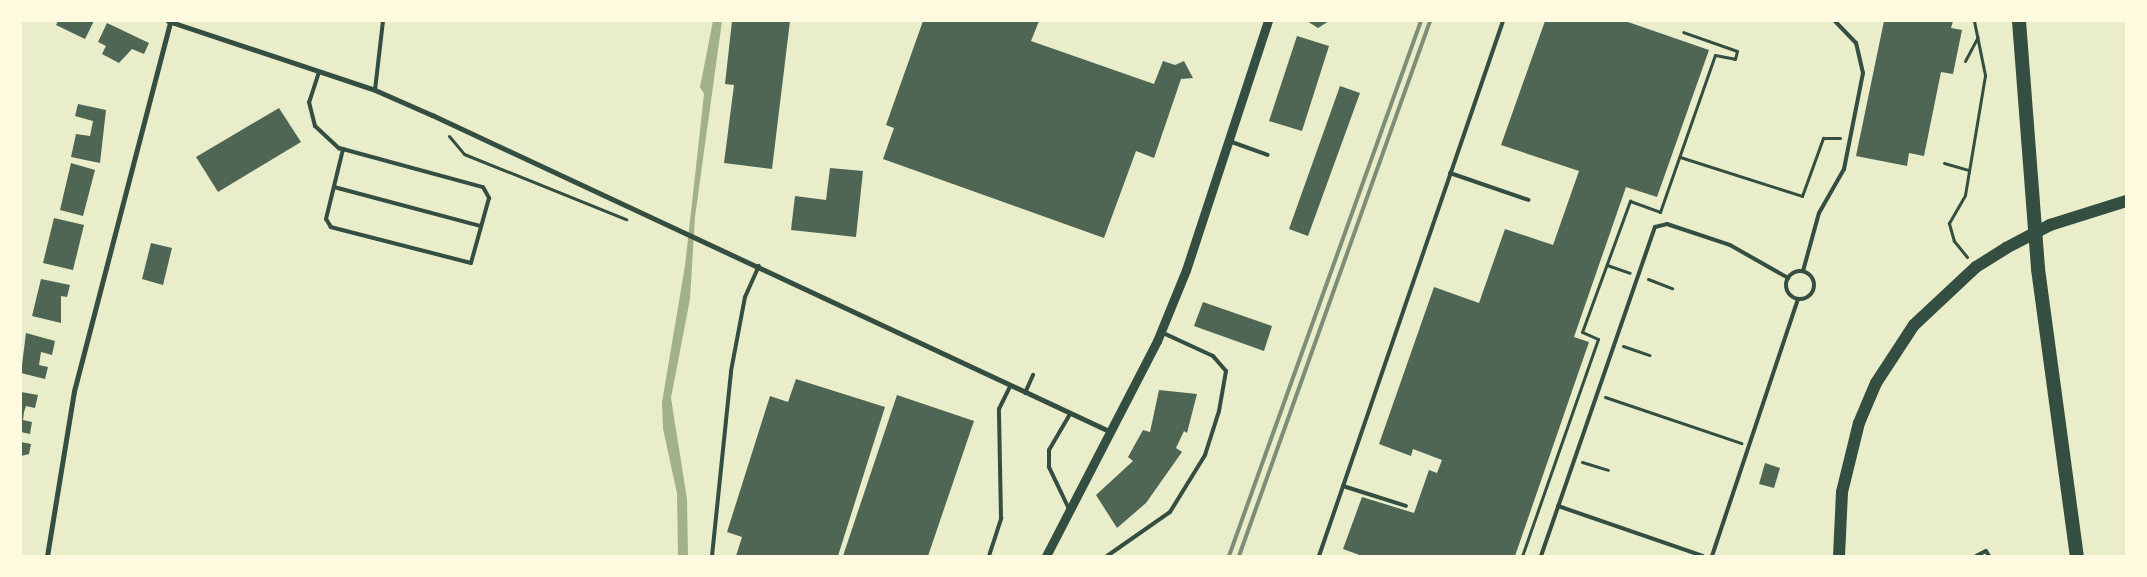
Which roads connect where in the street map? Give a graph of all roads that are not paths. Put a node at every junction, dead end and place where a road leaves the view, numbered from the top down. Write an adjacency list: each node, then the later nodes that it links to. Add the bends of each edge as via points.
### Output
1 (384, 21): 8 (lane)
2 (1268, 21): 9 (street)
3 (1503, 21): 12 (lane)
4 (1836, 21): 18 (lane, via 1856,43 1863,64 1844,169 1819,213)
5 (2019, 21): 43 (highway, via 2038,269)
6 (169, 22): 7 (street); 32 (street, via 74,391)
7 (320, 72): 8 (street); 10 (lane, via 309,102 315,126)
8 (375, 90): 17 (street, via 654,222)
9 (1229, 141): 11 (lane); 21 (street)
10 (343, 150): 13 (lane); 16 (lane, via 483,187 488,198)
11 (1268, 155)
12 (1450, 172): 14 (lane); 27 (lane)
13 (334, 186): 16 (lane); 16 (lane, via 326,220 331,227 464,264 471,263)
14 (1529, 200)
15 (2126, 201): 40 (main road, via 2079,214 2020,240 1976,267 1927,310 1876,383 1850,453 1842,492)
16 (481, 226)
17 (760, 266): 23 (street); 33 (lane, via 745,297 731,371)
18 (1803, 271): 19 (lane); 20 (lane, via 1814,285 1807,297)
19 (1788, 278): 20 (lane, via 1787,290); 29 (lane, via 1730,245 1658,224)
20 (1798, 299): 39 (lane)
21 (1161, 332): 26 (street); 35 (lane, via 1213,356 1226,371 1219,411 1205,455 1170,512)
22 (1033, 375): 24 (lane)
23 (1010, 386): 24 (street); 34 (lane, via 999,409 1002,518)
24 (1025, 393): 25 (street)
25 (1070, 414): 26 (street); 30 (lane, via 1049,450 1055,482)
26 (1109, 431): 30 (street)
27 (1343, 486): 28 (lane); 36 (lane)
28 (1406, 506)
29 (1558, 506): 37 (lane); 38 (lane)
30 (1069, 509): 31 (street)
31 (1048, 555)
32 (46, 556)
33 (712, 556)
34 (988, 556)
35 (1107, 556)
36 (1319, 556)
37 (1541, 556)
38 (1703, 556)
39 (1712, 556)
40 (1839, 556)
41 (1976, 556): 42 (lane, via 1986,551)
42 (1989, 556)
43 (2078, 556)

